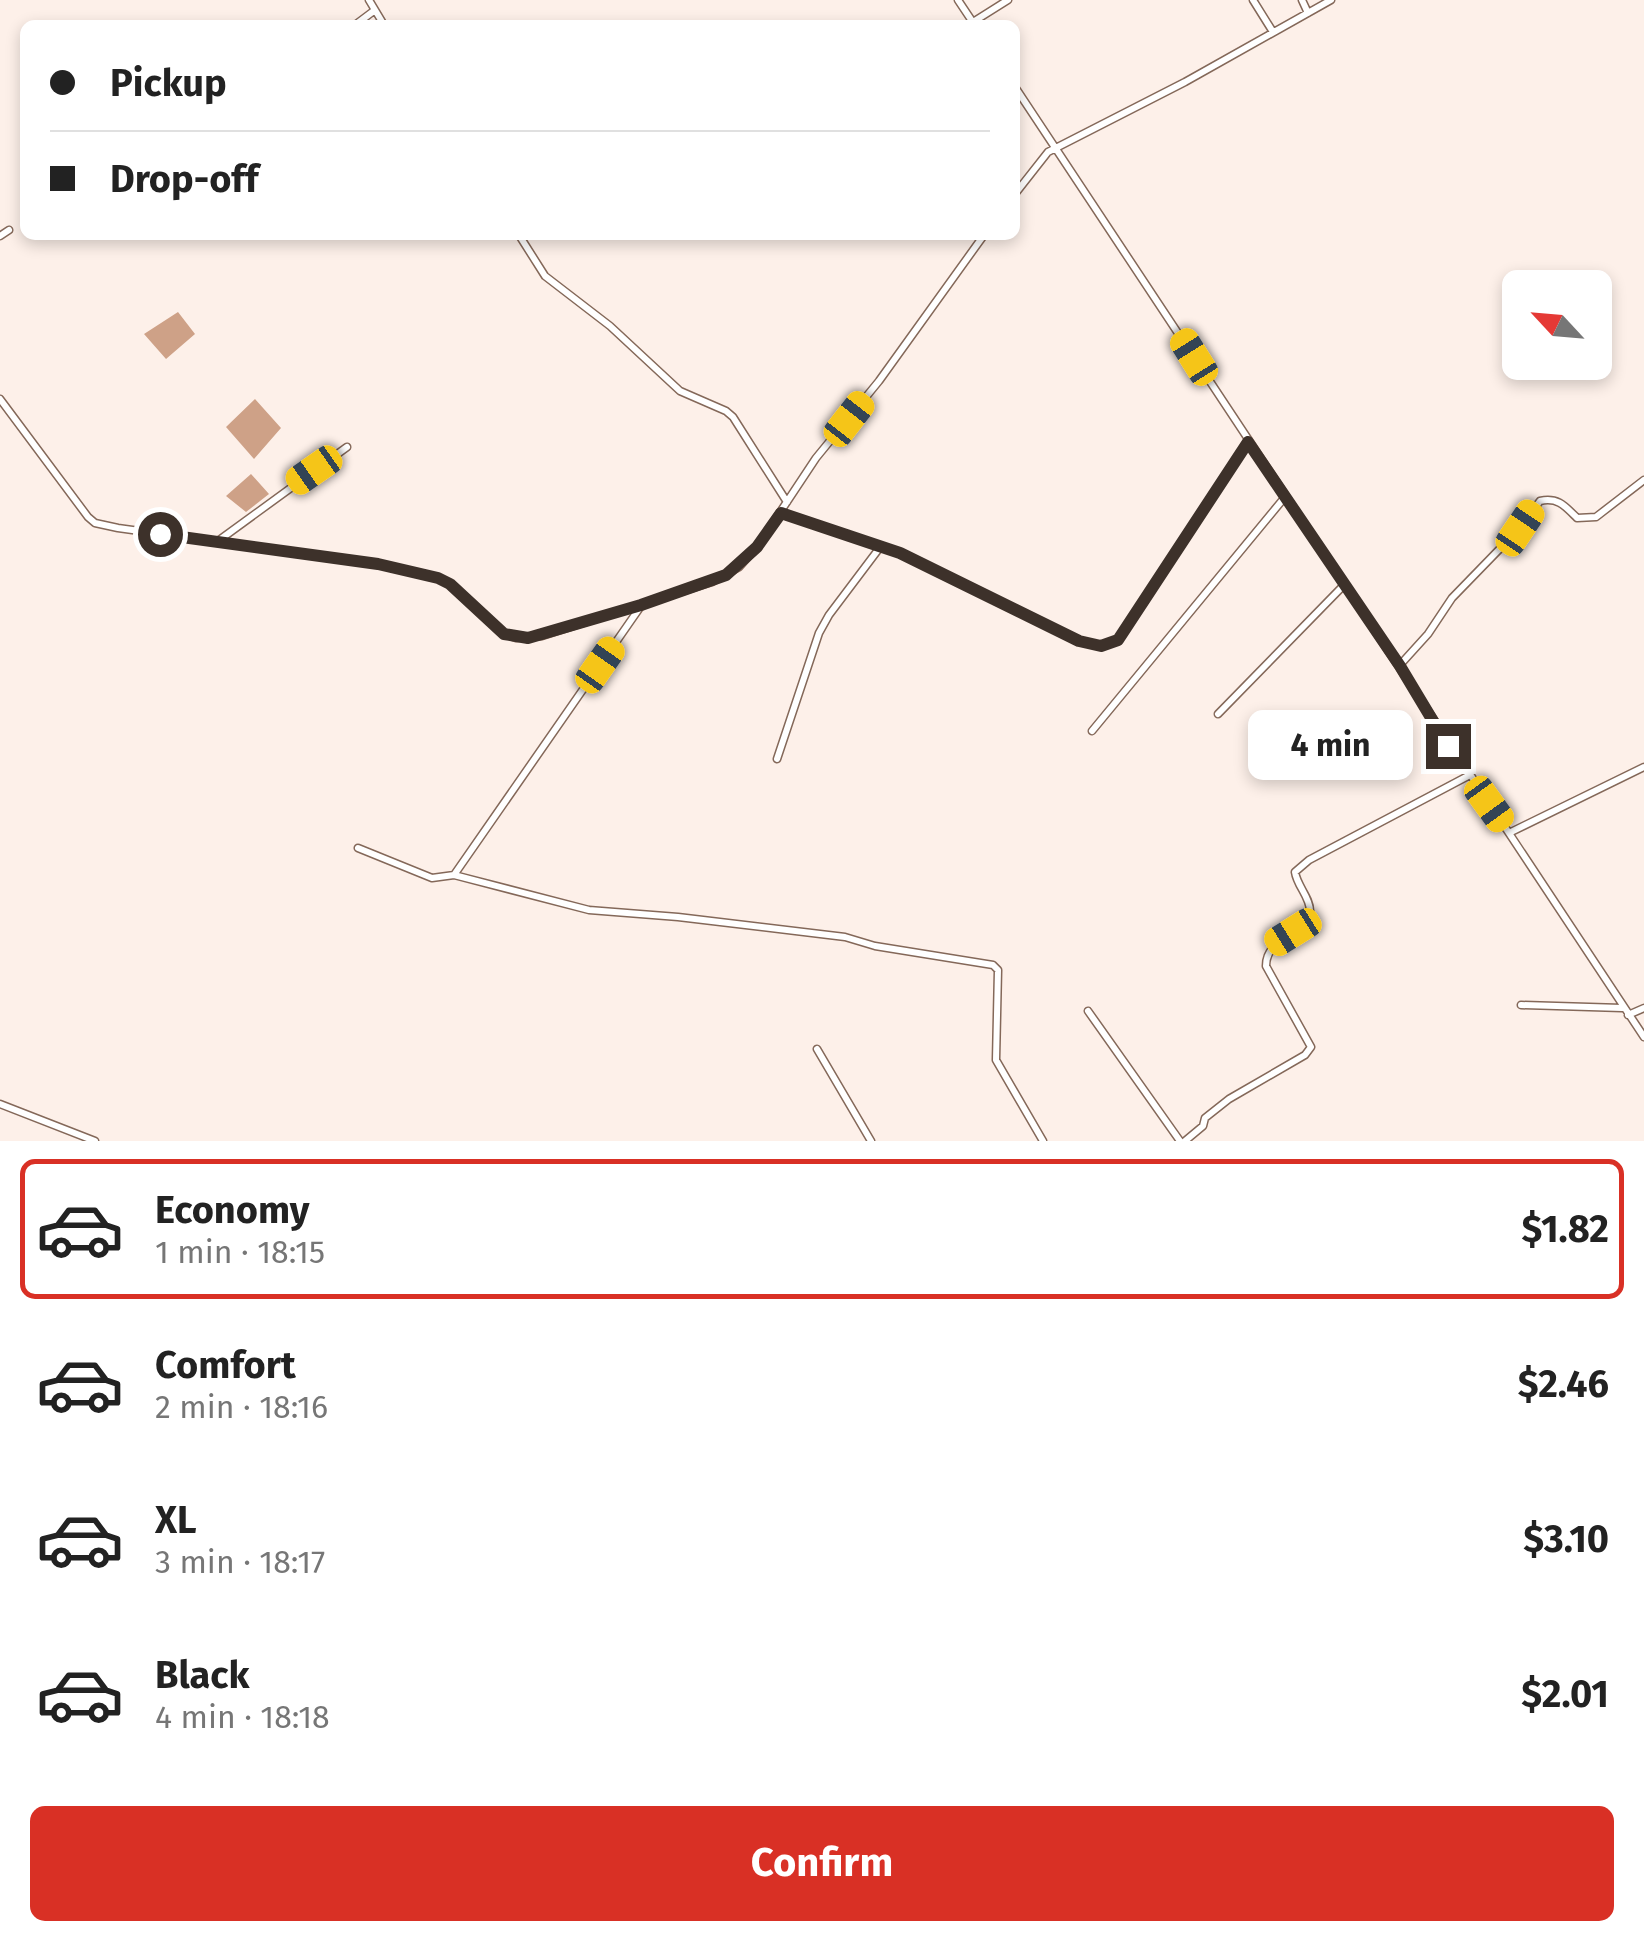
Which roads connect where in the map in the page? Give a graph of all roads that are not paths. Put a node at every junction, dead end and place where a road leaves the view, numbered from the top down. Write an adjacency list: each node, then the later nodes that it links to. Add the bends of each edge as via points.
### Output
1 (369, 0): 6 (street)
2 (1008, 0): 10 (street)
3 (1254, 0): 11 (street)
4 (1302, 0): 7 (street)
5 (1331, 0): 7 (street)
6 (375, 10): 8 (street); 9 (street)
7 (1308, 13): 11 (street)
8 (361, 20)
9 (381, 20)
10 (979, 20)
11 (1273, 32): 13 (street)
12 (1020, 94): 13 (street)
13 (1058, 147): 14 (street); 20 (street)
14 (1020, 187)
15 (9, 230): 16 (street)
16 (0, 236)
17 (522, 240): 24 (street, via 546,276 680,391 726,411)
18 (980, 240): 24 (street)
19 (0, 399): 26 (street, via 95,522)
20 (1248, 442): 23 (street); 27 (street, via 1112,643 1079,641)
21 (347, 446): 26 (street)
22 (1644, 480): 30 (street, via 1596,517 1576,518 1560,502 1540,501)
23 (1285, 496): 28 (street); 32 (street)
24 (788, 502): 25 (street)
25 (781, 513): 27 (street); 29 (street, via 726,575)
26 (218, 541): 29 (street, via 438,578 510,637 542,636)
27 (881, 546): 33 (street, via 818,633)
28 (1344, 585): 30 (street); 31 (street)
29 (641, 605): 38 (street)
30 (1400, 666): 35 (street)
31 (1218, 714)
32 (1092, 732)
33 (777, 760)
34 (1644, 767): 36 (street)
35 (1468, 776): 36 (street); 49 (street, via 1295,872 1311,914 1306,926 1273,945 1266,966 1311,1048 1229,1099)
36 (1510, 832): 42 (street)
37 (358, 848): 38 (street, via 432,878)
38 (454, 875): 48 (street, via 589,910 845,938 993,965 996,1060)
39 (1521, 1006): 42 (street)
40 (1644, 1008): 42 (street)
41 (1088, 1011): 49 (street)
42 (1626, 1011): 43 (street)
43 (1644, 1038)
44 (816, 1050): 47 (street)
45 (0, 1104): 46 (street)
46 (96, 1141)
47 (871, 1141)
48 (1043, 1141)
49 (1183, 1141)

